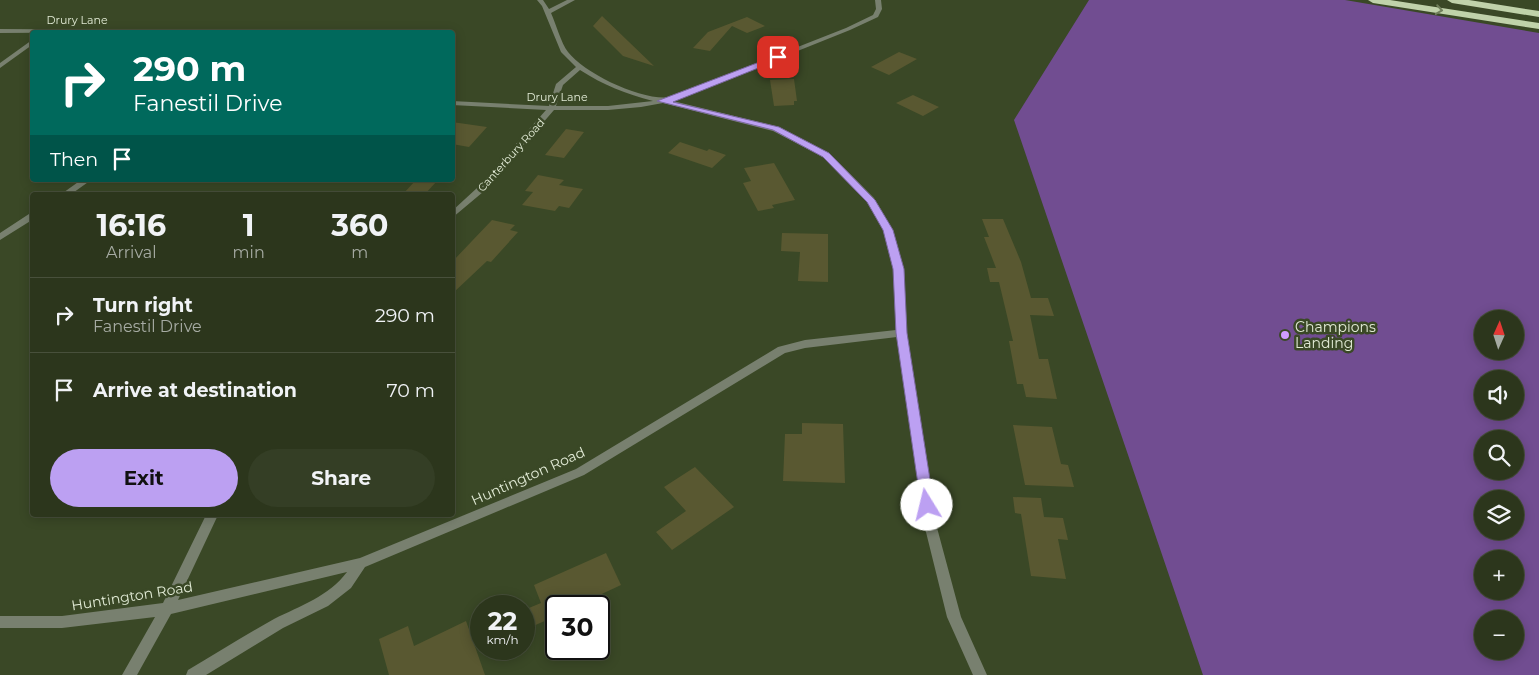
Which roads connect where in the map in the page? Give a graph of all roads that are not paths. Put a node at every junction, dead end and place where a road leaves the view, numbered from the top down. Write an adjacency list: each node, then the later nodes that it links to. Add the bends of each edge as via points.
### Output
1 (540, 0): 6 (street)
2 (572, 0): 6 (street)
3 (878, 0): 14 (street, via 876,16 673,99)
4 (1373, 0): 8 (highway, one-way to 8)
5 (1452, 0): 7 (highway)
6 (548, 12): 13 (street, via 564,52)
7 (1539, 14)
8 (1539, 26)
9 (0, 30): 10 (street, Drury Lane)
10 (30, 31)
11 (30, 44): 12 (street)
12 (0, 66)
13 (580, 67): 14 (street, via 604,82); 16 (street, Canterbury Road, via 560,84)
14 (661, 101): 16 (street, Drury Lane, via 608,108); 22 (street, via 776,129 826,155 871,200 888,230 899,269)
15 (455, 103): 16 (street, Drury Lane)
16 (552, 108): 19 (street, Canterbury Road, via 480,190)
17 (84, 182): 18 (street)
18 (69, 192)
19 (455, 213)
20 (30, 217): 21 (street)
21 (0, 237)
22 (902, 333): 24 (street, Huntington Road, via 805,344 782,350 580,472); 29 (street, via 930,524 954,617)
23 (211, 517): 25 (street)
24 (361, 563): 25 (street, Huntington Road); 28 (street, via 346,584 323,602 278,624)
25 (166, 609): 26 (street, Huntington Road, via 62,622); 27 (street)
26 (0, 622)
27 (129, 675)
28 (193, 675)
29 (980, 675)

